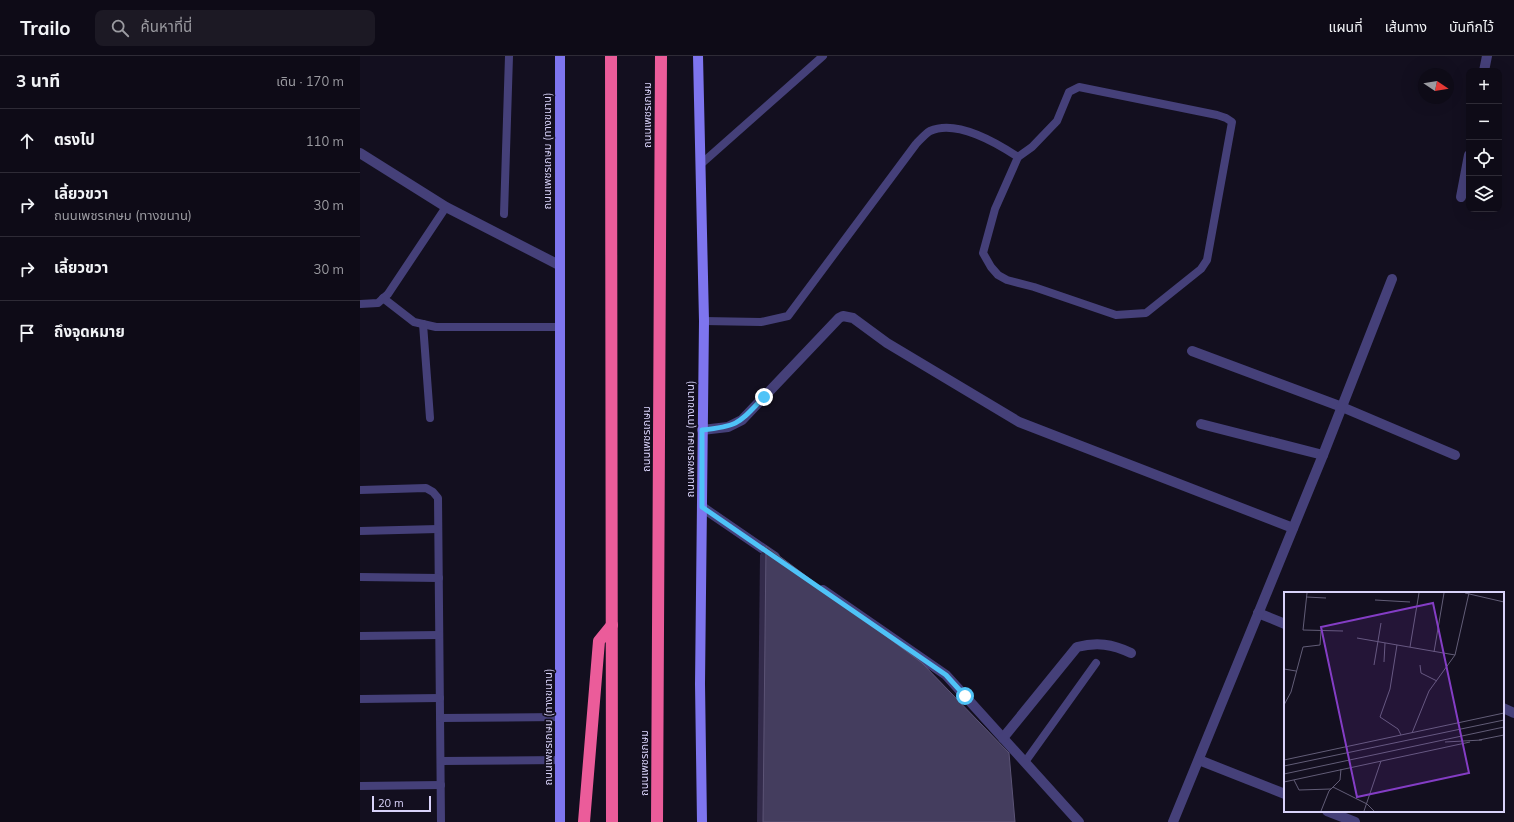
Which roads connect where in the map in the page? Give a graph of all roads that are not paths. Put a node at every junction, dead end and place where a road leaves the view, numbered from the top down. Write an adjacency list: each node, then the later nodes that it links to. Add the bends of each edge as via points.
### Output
1 (509, 56): 15 (lane)
2 (560, 56): 16 (main road, ถนนเพชรเกษม (ทางขนาน))
3 (611, 56): 41 (highway)
4 (660, 56): 65 (highway, ถนนเพชรเกษม)
5 (698, 56): 11 (main road, ถนนเพชรเกษม (ทางขนาน))
6 (823, 56): 11 (lane)
7 (1487, 56): 8 (street)
8 (1485, 68)
9 (360, 153): 14 (street)
10 (1018, 157): 10 (lane, via 995,209 983,253 991,267 1007,280 1116,315 1146,313 1201,268 1207,260 1232,122 1217,115 1079,87 1069,92 1057,121 1032,147); 20 (lane, via 997,143 969,132 953,128 931,131 916,144 788,316 761,322)
11 (701, 164): 20 (main road, ถนนเพชรเกษม (ทางขนาน))
12 (1466, 171): 13 (street)
13 (1461, 197)
14 (446, 206): 16 (street); 18 (lane)
15 (504, 214)
16 (558, 265): 22 (main road, ถนนเพชรเกษม (ทางขนาน))
17 (1392, 279): 24 (street)
18 (383, 298): 19 (lane, via 378,303); 21 (lane, via 414,322)
19 (360, 304)
20 (704, 321): 27 (main road, ถนนเพชรเกษม (ทางขนาน))
21 (423, 324): 22 (lane, via 436,327); 25 (lane)
22 (560, 327): 50 (main road, ถนนเพชรเกษม (ทางขนาน))
23 (1192, 351): 24 (street)
24 (1342, 407): 28 (street); 29 (street)
25 (430, 418)
26 (1201, 424): 28 (street)
27 (702, 430): 31 (main road, ถนนเพชรเกษม (ทางขนาน)); 32 (street, via 728,427 742,420 839,318 851,317 887,343 1019,422)
28 (1323, 455): 32 (street)
29 (1455, 455)
30 (360, 490): 33 (lane, via 426,488 438,498)
31 (702, 507): 35 (street); 66 (main road, ถนนเพชรเกษม (ทางขนาน))
32 (1293, 528): 39 (street)
33 (438, 529): 34 (lane); 37 (lane)
34 (360, 530)
35 (785, 564)
36 (360, 577): 37 (lane)
37 (439, 578): 42 (lane)
38 (818, 586): 52 (street, via 946,675)
39 (1258, 614): 40 (street); 55 (street)
40 (1284, 624)
41 (612, 625): 63 (highway, via 598,641); 64 (highway)
42 (439, 635): 43 (lane); 46 (lane)
43 (360, 636)
44 (1131, 653): 52 (street, via 1104,644 1077,647)
45 (1096, 663): 56 (lane)
46 (440, 698): 47 (lane); 51 (lane)
47 (360, 699)
48 (1504, 708): 49 (street)
49 (1514, 713)
50 (561, 717): 51 (lane); 54 (main road, ถนนเพชรเกษม (ทางขนาน))
51 (440, 718): 53 (lane)
52 (1003, 738): 56 (street)
53 (440, 760): 54 (lane); 57 (lane)
54 (561, 760): 62 (main road, ถนนเพชรเกษม (ทางขนาน))
55 (1199, 760): 59 (street); 68 (street)
56 (1026, 762): 67 (street)
57 (441, 785): 58 (lane); 61 (lane)
58 (360, 786)
59 (1284, 794)
60 (1330, 812): 69 (street)
61 (441, 822)
62 (560, 822)
63 (584, 822)
64 (612, 822)
65 (656, 822)
66 (702, 822)
67 (1079, 822)
68 (1174, 822)
69 (1355, 822)

